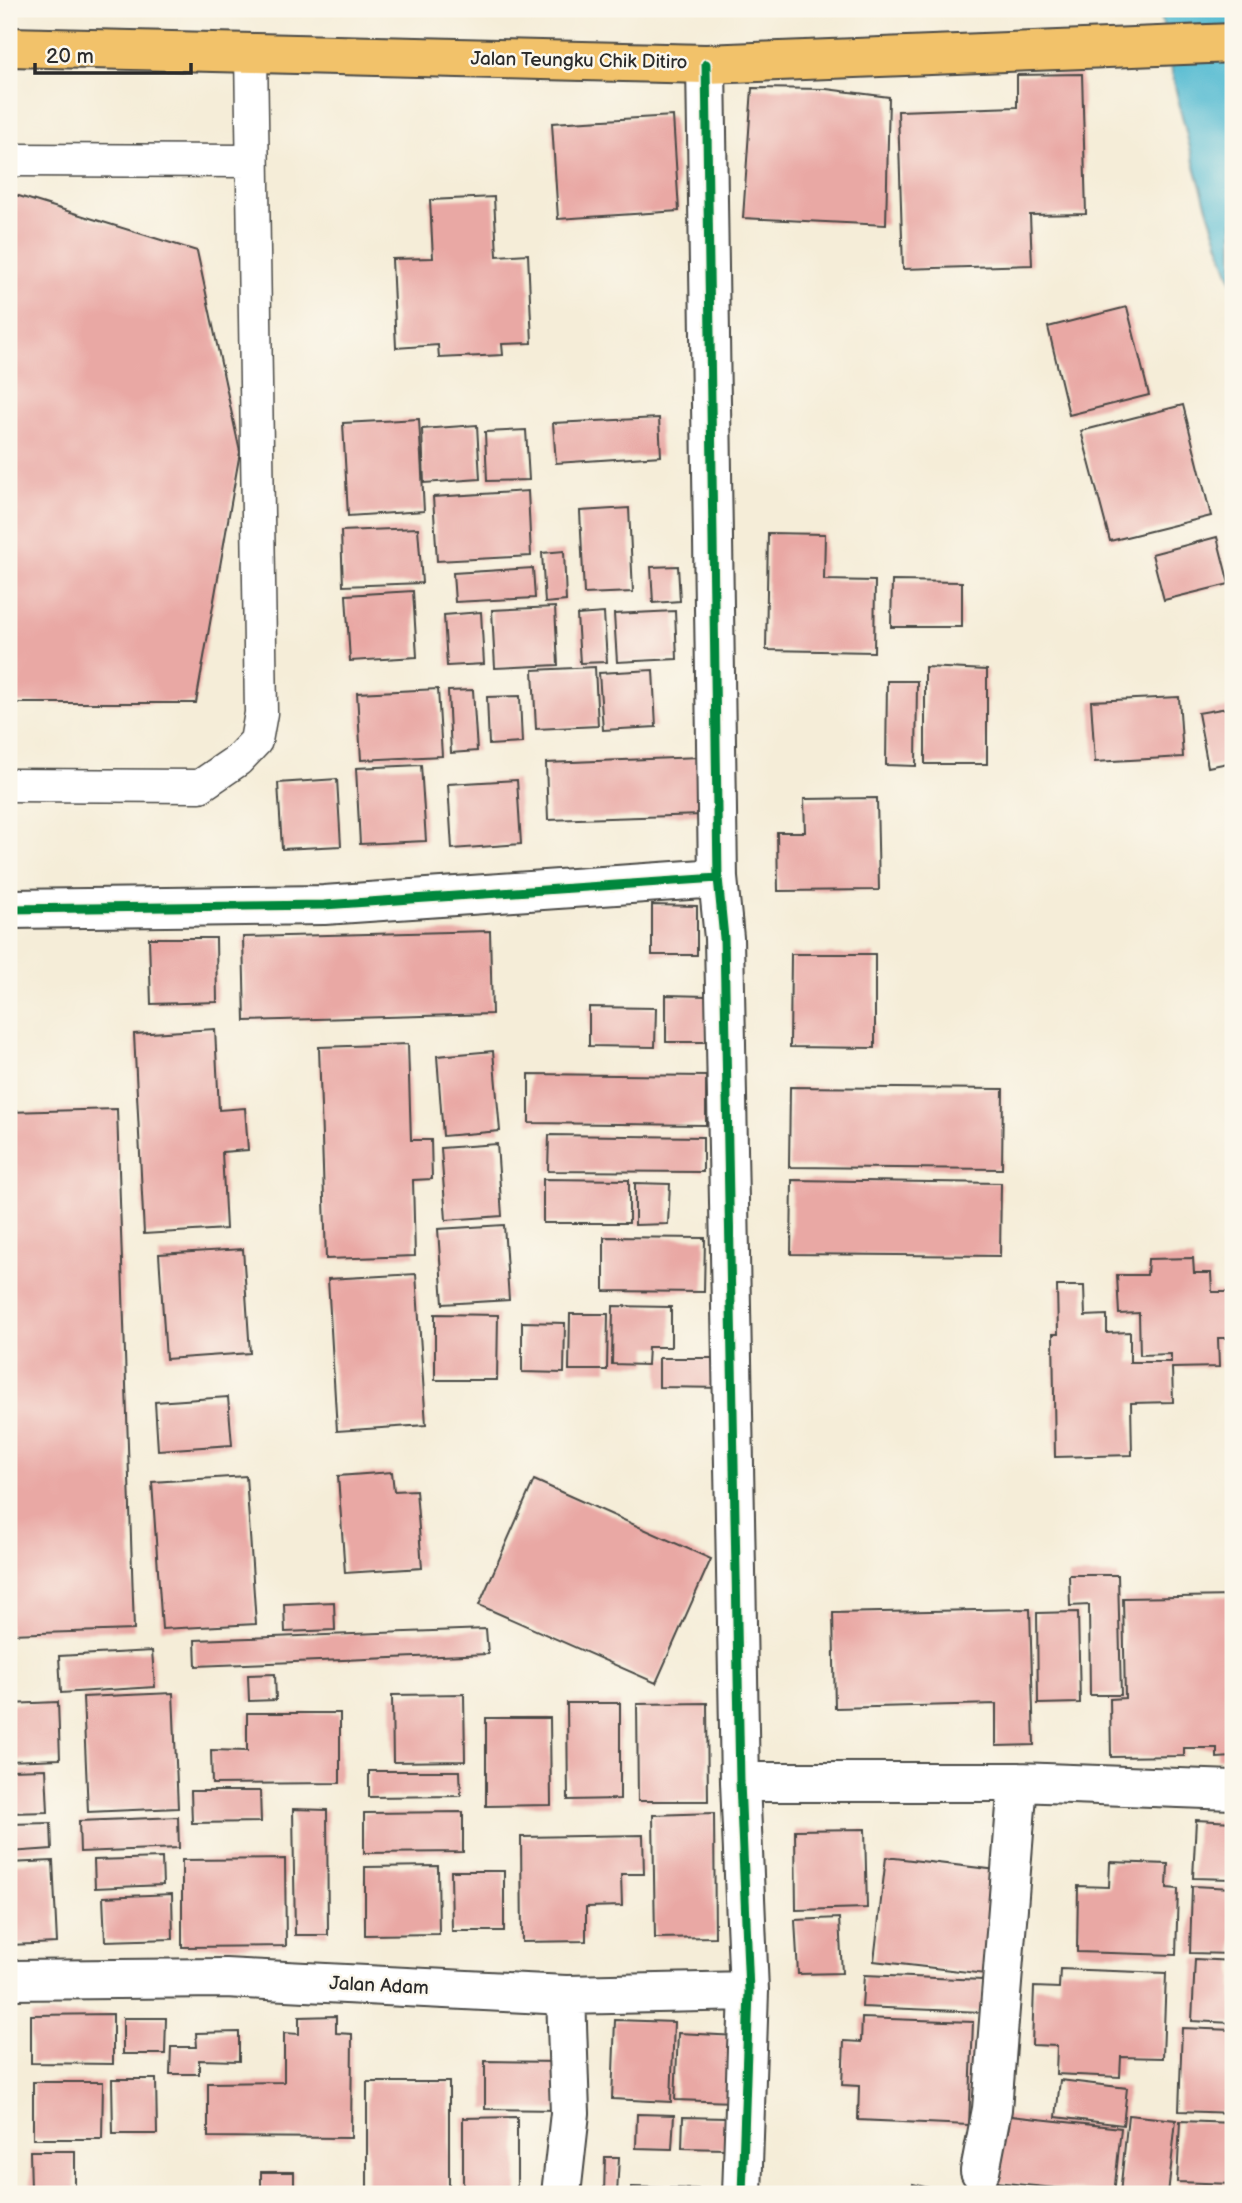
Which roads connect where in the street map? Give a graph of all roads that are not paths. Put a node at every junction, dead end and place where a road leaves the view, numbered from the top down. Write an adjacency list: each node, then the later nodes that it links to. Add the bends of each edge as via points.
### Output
1 (1233, 43): 4 (highway, Jalan Teungku Chik Ditiro)
2 (9, 47): 3 (highway, Jalan Teungku Chik Ditiro)
3 (251, 58): 4 (highway, Jalan Teungku Chik Ditiro); 6 (lane)
4 (706, 64): 8 (street)
5 (9, 160): 6 (lane)
6 (252, 161): 7 (lane, via 261,713 256,741 238,761 200,786)
7 (9, 785)
8 (718, 878): 9 (street, via 324,905); 10 (street, via 724,952)
9 (9, 909)
10 (740, 1782): 11 (street); 14 (street)
11 (1018, 1782): 12 (street); 16 (street, via 992,2109)
12 (1233, 1790)
13 (9, 1980): 15 (street, Jalan Adam, via 225,1978)
14 (749, 1991): 15 (street, Jalan Adam); 18 (street)
15 (566, 1995): 17 (street, via 570,2113)
16 (980, 2171)
17 (561, 2194)
18 (742, 2194)

